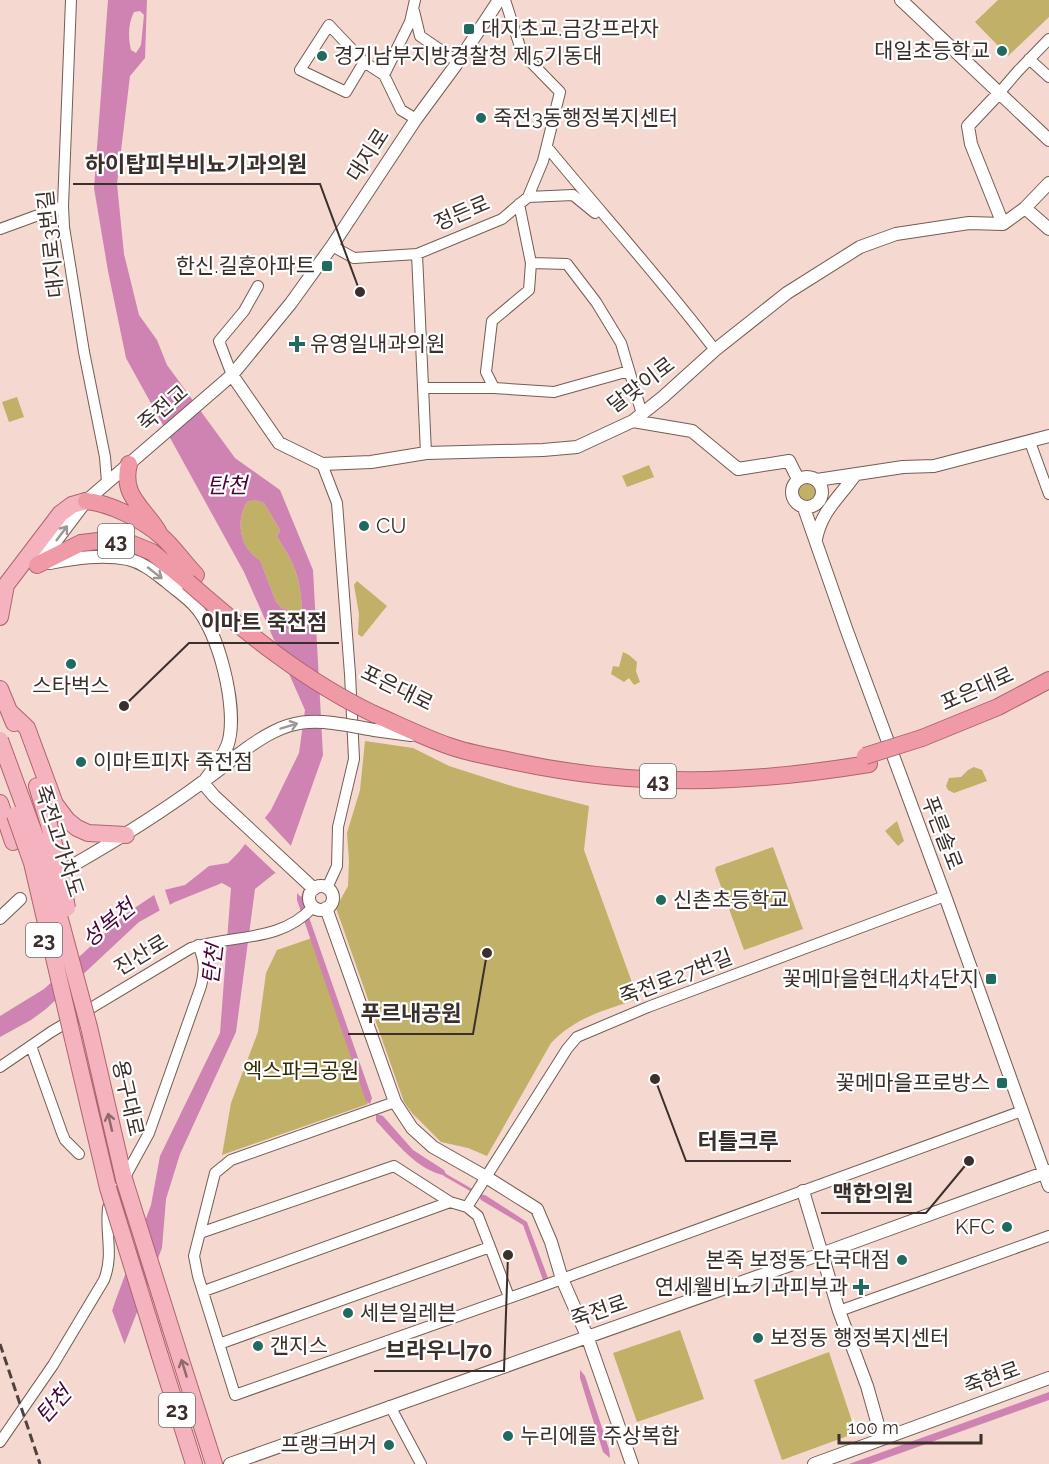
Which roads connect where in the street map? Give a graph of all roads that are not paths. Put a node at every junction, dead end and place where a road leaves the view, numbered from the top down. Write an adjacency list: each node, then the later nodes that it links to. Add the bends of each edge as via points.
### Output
1 (71, 0): 19 (street, 대지로3번길)
2 (499, 0): 9 (street, 대지로)
3 (506, 0): 15 (street, via 522,52 560,92)
4 (902, 0): 12 (street)
5 (414, 4): 9 (street, via 420,36); 10 (street, via 410,22)
6 (1049, 39): 7 (street)
7 (1029, 59): 11 (street); 12 (street)
8 (364, 62): 8 (street, via 346,92 300,70 329,25); 10 (street)
9 (458, 62): 13 (street, 대지로)
10 (384, 75): 13 (street, via 401,110)
11 (1049, 77)
12 (1000, 92): 14 (street); 21 (street, via 968,126 971,144)
13 (416, 119): 25 (street, 대지로)
14 (1049, 140)
15 (546, 147): 17 (street); 22 (street)
16 (1049, 183): 20 (street)
17 (528, 197): 18 (street, 정든로); 22 (street, via 573,195)
18 (519, 204): 26 (street, 정든로, via 502,219); 27 (street)
19 (63, 206): 23 (street); 44 (street, 대지로3번길)
20 (1025, 208): 21 (street); 24 (street)
21 (1003, 224): 29 (street, 달맞이로, via 969,223 896,234 860,247 788,293)
22 (612, 226): 29 (street)
23 (0, 229)
24 (1049, 230)
25 (332, 246): 26 (street, 정든로, via 354,258); 31 (street, 대지로)
26 (417, 254): 33 (street)
27 (531, 263): 30 (street, via 567,264 621,343); 34 (street, via 529,290 492,321 486,372)
28 (258, 286): 31 (street, via 244,311 219,341)
29 (715, 350): 35 (street, 달맞이로)
30 (629, 371): 34 (street, via 554,392); 35 (street)
31 (232, 375): 32 (street, 대지로); 40 (street, 달맞이로, via 279,443)
32 (221, 384): 39 (street, 죽전교)
33 (423, 388): 34 (street); 38 (street)
34 (494, 388)
35 (637, 418): 38 (street, 달맞이로, via 577,447); 42 (street, via 692,431 738,469 789,461)
36 (1049, 435): 37 (street)
37 (1030, 442): 41 (street, via 933,466); 45 (street)
38 (426, 453): 40 (street, 달맞이로, via 371,462)
39 (130, 463): 44 (street); 48 (highway, via 127,489)
40 (322, 464): 67 (street, via 337,503 354,759 338,827 338,866)
41 (855, 475): 43 (street); 49 (street, via 831,502)
42 (798, 479): 43 (street); 47 (street, via 792,495)
43 (817, 480): 47 (street, via 822,496 814,506)
44 (107, 482): 46 (street)
45 (1049, 494)
46 (86, 501): 48 (highway, 포은대로 / 43, via 102,502); 50 (street, one-way to 46); 52 (main road, 43, via 60,514)
47 (804, 508): 49 (street, 푸른솔로)
48 (161, 536): 51 (highway, 포은대로 / 43)
49 (815, 541): 68 (street, 푸른솔로)
50 (38, 565): 51 (highway, 포은대로 / 43, via 81,543 107,540 130,543 152,552); 52 (main road, 포은대로 / 43); 63 (street, one-way to 63, via 103,556 129,559 145,565 196,606 208,624 221,658 231,730 229,744)
51 (192, 578): 58 (highway, 포은대로 / 43)
52 (2, 586): 53 (main road)
53 (0, 617)
54 (0, 674): 57 (main road)
55 (1049, 680): 60 (highway, 포은대로 / 43)
56 (1049, 692): 60 (highway, 포은대로 / 43, via 1008,713)
57 (5, 701): 65 (main road, via 27,728 55,804 67,820 88,833); 74 (main road, 23, bridge, via 37,786 59,863)
58 (375, 716): 61 (highway, 포은대로 / 43, via 554,761 617,769 678,772); 61 (highway, 포은대로 / 43, via 450,747 554,770 617,779 678,782 758,778); 63 (street, one-way to 58, bridge, via 273,731 294,723 333,723)
59 (0, 740): 74 (main road, 죽전고가차도, bridge, via 44,860)
60 (924, 742): 61 (highway, 43, bridge)
61 (867, 760)
62 (0, 772): 75 (main road, 죽전고가차도, bridge, via 32,862)
63 (203, 783): 65 (street); 67 (street)
64 (0, 803): 75 (main road, 23, bridge)
65 (126, 835): 66 (street)
66 (68, 868)
67 (316, 886): 70 (street, via 333,898); 71 (street, via 309,899)
68 (945, 896): 79 (street, 푸른솔로); 82 (street, 죽전로27번길, via 577,1037)
69 (20, 900): 72 (street)
70 (326, 908): 71 (street); 78 (street)
71 (310, 911): 73 (street, 진산로, via 295,924 271,932)
72 (0, 918)
73 (195, 946): 76 (street, 진산로); 100 (street, via 205,962 201,986 149,1133 108,1208 110,1265 53,1365)
74 (89, 1027): 102 (main road, 용구대로 / 23, one-way to 74, bridge, via 123,1179)
75 (73, 1039): 101 (main road, 용구대로 / 23, bridge, via 108,1188)
76 (31, 1046): 77 (street, 진산로); 80 (street, via 65,1140)
77 (0, 1067)
78 (395, 1102): 82 (street, via 412,1128 433,1147); 87 (street, via 231,1161 215,1173)
79 (1022, 1111): 81 (street, 푸른솔로); 84 (street)
80 (79, 1154)
81 (1047, 1172): 83 (street, 푸른솔로); 90 (street, 죽전로)
82 (486, 1177): 86 (street, 죽전로27번길); 91 (street, via 537,1209)
83 (1049, 1186)
84 (803, 1191): 90 (street); 91 (street)
85 (450, 1202): 86 (street); 87 (street, via 394,1166); 92 (street)
86 (468, 1205): 89 (street, via 478,1216)
87 (200, 1233): 92 (street, via 194,1256)
88 (1049, 1236): 94 (street)
89 (490, 1246): 93 (street); 96 (street)
90 (821, 1254): 94 (street); 95 (street, 죽전로)
91 (562, 1279): 93 (street); 95 (street)
92 (204, 1291): 96 (street)
93 (509, 1297): 96 (street, via 235,1395)
94 (839, 1311): 99 (street)
95 (587, 1336): 98 (street, 죽전로); 105 (street)
96 (219, 1344)
97 (1049, 1378): 99 (street, 죽현로)
98 (390, 1406): 103 (street, 죽전로); 104 (street)
99 (882, 1439): 106 (street, 죽현로)
100 (0, 1442)
101 (194, 1464)
102 (214, 1464)
103 (230, 1464)
104 (421, 1464)
105 (632, 1464)
106 (814, 1464)

